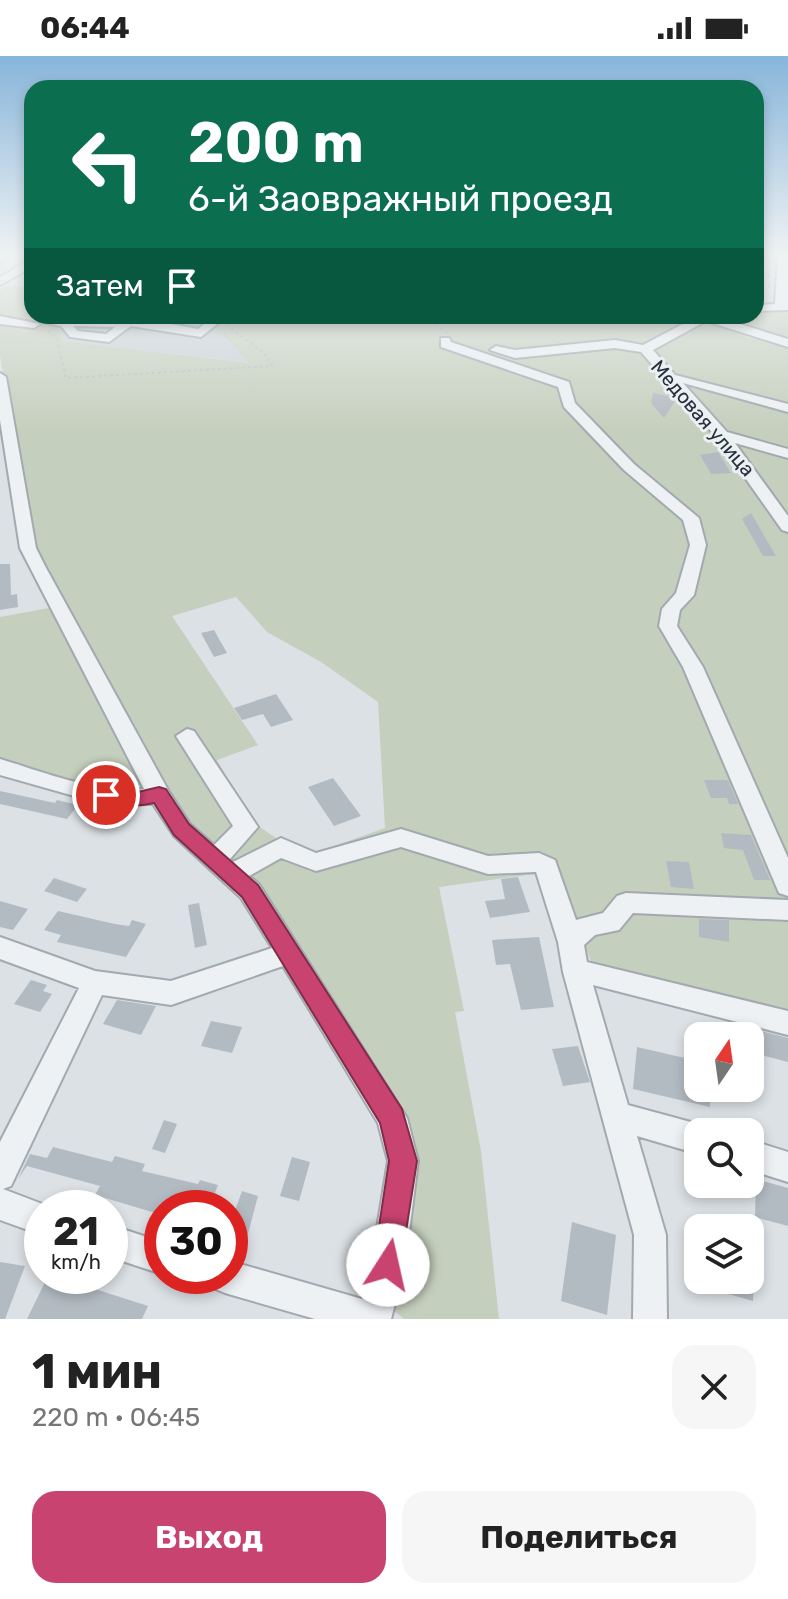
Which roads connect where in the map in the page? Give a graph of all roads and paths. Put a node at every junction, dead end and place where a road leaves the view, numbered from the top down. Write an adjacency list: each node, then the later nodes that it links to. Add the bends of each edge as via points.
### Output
1 (0, 320): 2 (street)
2 (24, 323)
3 (34, 324): 8 (path, via 57,339 66,378 272,366 263,348)
4 (64, 324): 5 (street, via 74,334 109,338)
5 (125, 324)
6 (136, 324): 7 (street, via 201,333)
7 (216, 324)
8 (222, 324)
9 (437, 324): 13 (path, via 447,329)
10 (606, 324): 15 (path)
11 (691, 324): 16 (street)
12 (722, 324): 14 (street)
13 (448, 341): 15 (street, via 515,354); 29 (street, via 445,344 564,385 569,404 629,467 691,518 698,545 685,595 671,609 668,626 693,667)
14 (788, 343)
15 (615, 344): 16 (street)
16 (645, 349): 18 (street, Медовая улица)
17 (0, 377): 25 (street, via 28,548)
18 (668, 378): 19 (street); 20 (street, Медовая улица)
19 (788, 408)
20 (722, 435): 21 (street); 22 (street, Медовая улица)
21 (788, 454)
22 (788, 527)
23 (187, 736): 26 (street)
24 (0, 767): 25 (street, via 106,795)
25 (159, 795): 28 (street, via 182,830)
26 (246, 827): 27 (street); 28 (street)
27 (281, 847): 28 (street); 31 (street, via 316,862 389,840 415,840 488,865 539,862 546,867)
28 (224, 866): 33 (street, via 250,891)
29 (788, 886)
30 (788, 910): 31 (street, via 626,903 610,923 588,925)
31 (571, 942): 34 (street)
32 (0, 948): 35 (street)
33 (289, 953): 35 (street, via 171,993); 46 (street, via 392,1118 398,1137 403,1161 398,1213)
34 (576, 972): 36 (street); 37 (street)
35 (95, 982): 41 (street)
36 (788, 1023)
37 (615, 1116): 38 (street); 47 (street, via 650,1235)
38 (684, 1135)
39 (764, 1159): 40 (street)
40 (788, 1167)
41 (0, 1175)
42 (0, 1204): 43 (street)
43 (24, 1213)
44 (248, 1284): 45 (street)
45 (332, 1313): 46 (street)
46 (374, 1319)
47 (650, 1319)

